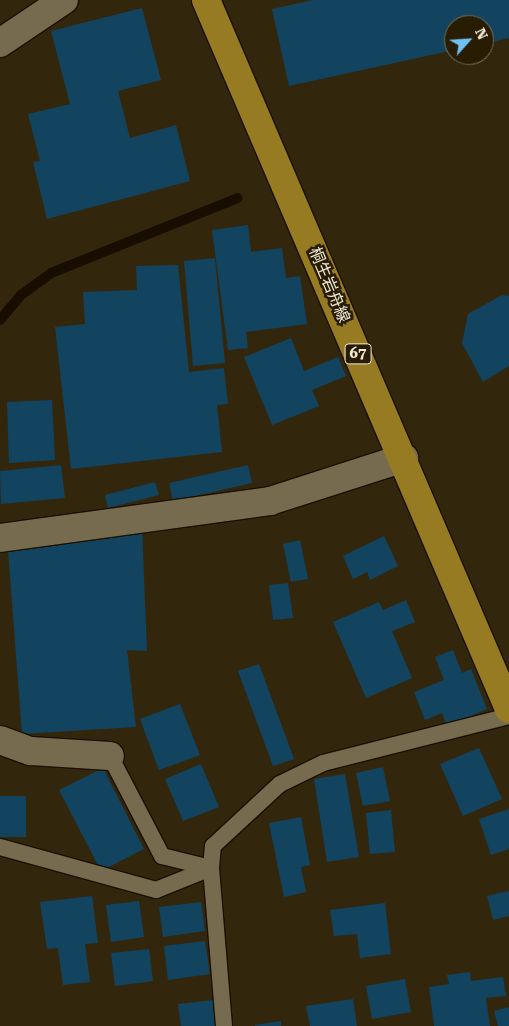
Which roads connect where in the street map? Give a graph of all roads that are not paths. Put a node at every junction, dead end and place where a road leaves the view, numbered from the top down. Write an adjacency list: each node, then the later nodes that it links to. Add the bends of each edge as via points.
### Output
1 (64, 0): 3 (street)
2 (206, 0): 4 (main road, 桐生岩舟線 / 67)
3 (0, 43)
4 (404, 458): 5 (street, via 270,501); 6 (main road, 桐生岩舟線 / 67)
5 (0, 538)
6 (509, 709)
7 (509, 716): 11 (lane, via 323,763 280,784 213,846)
8 (0, 740): 9 (street, via 31,751)
9 (110, 756): 11 (lane, via 162,856)
10 (0, 847): 11 (lane, via 156,890)
11 (211, 868): 12 (lane)
12 (224, 1026)

